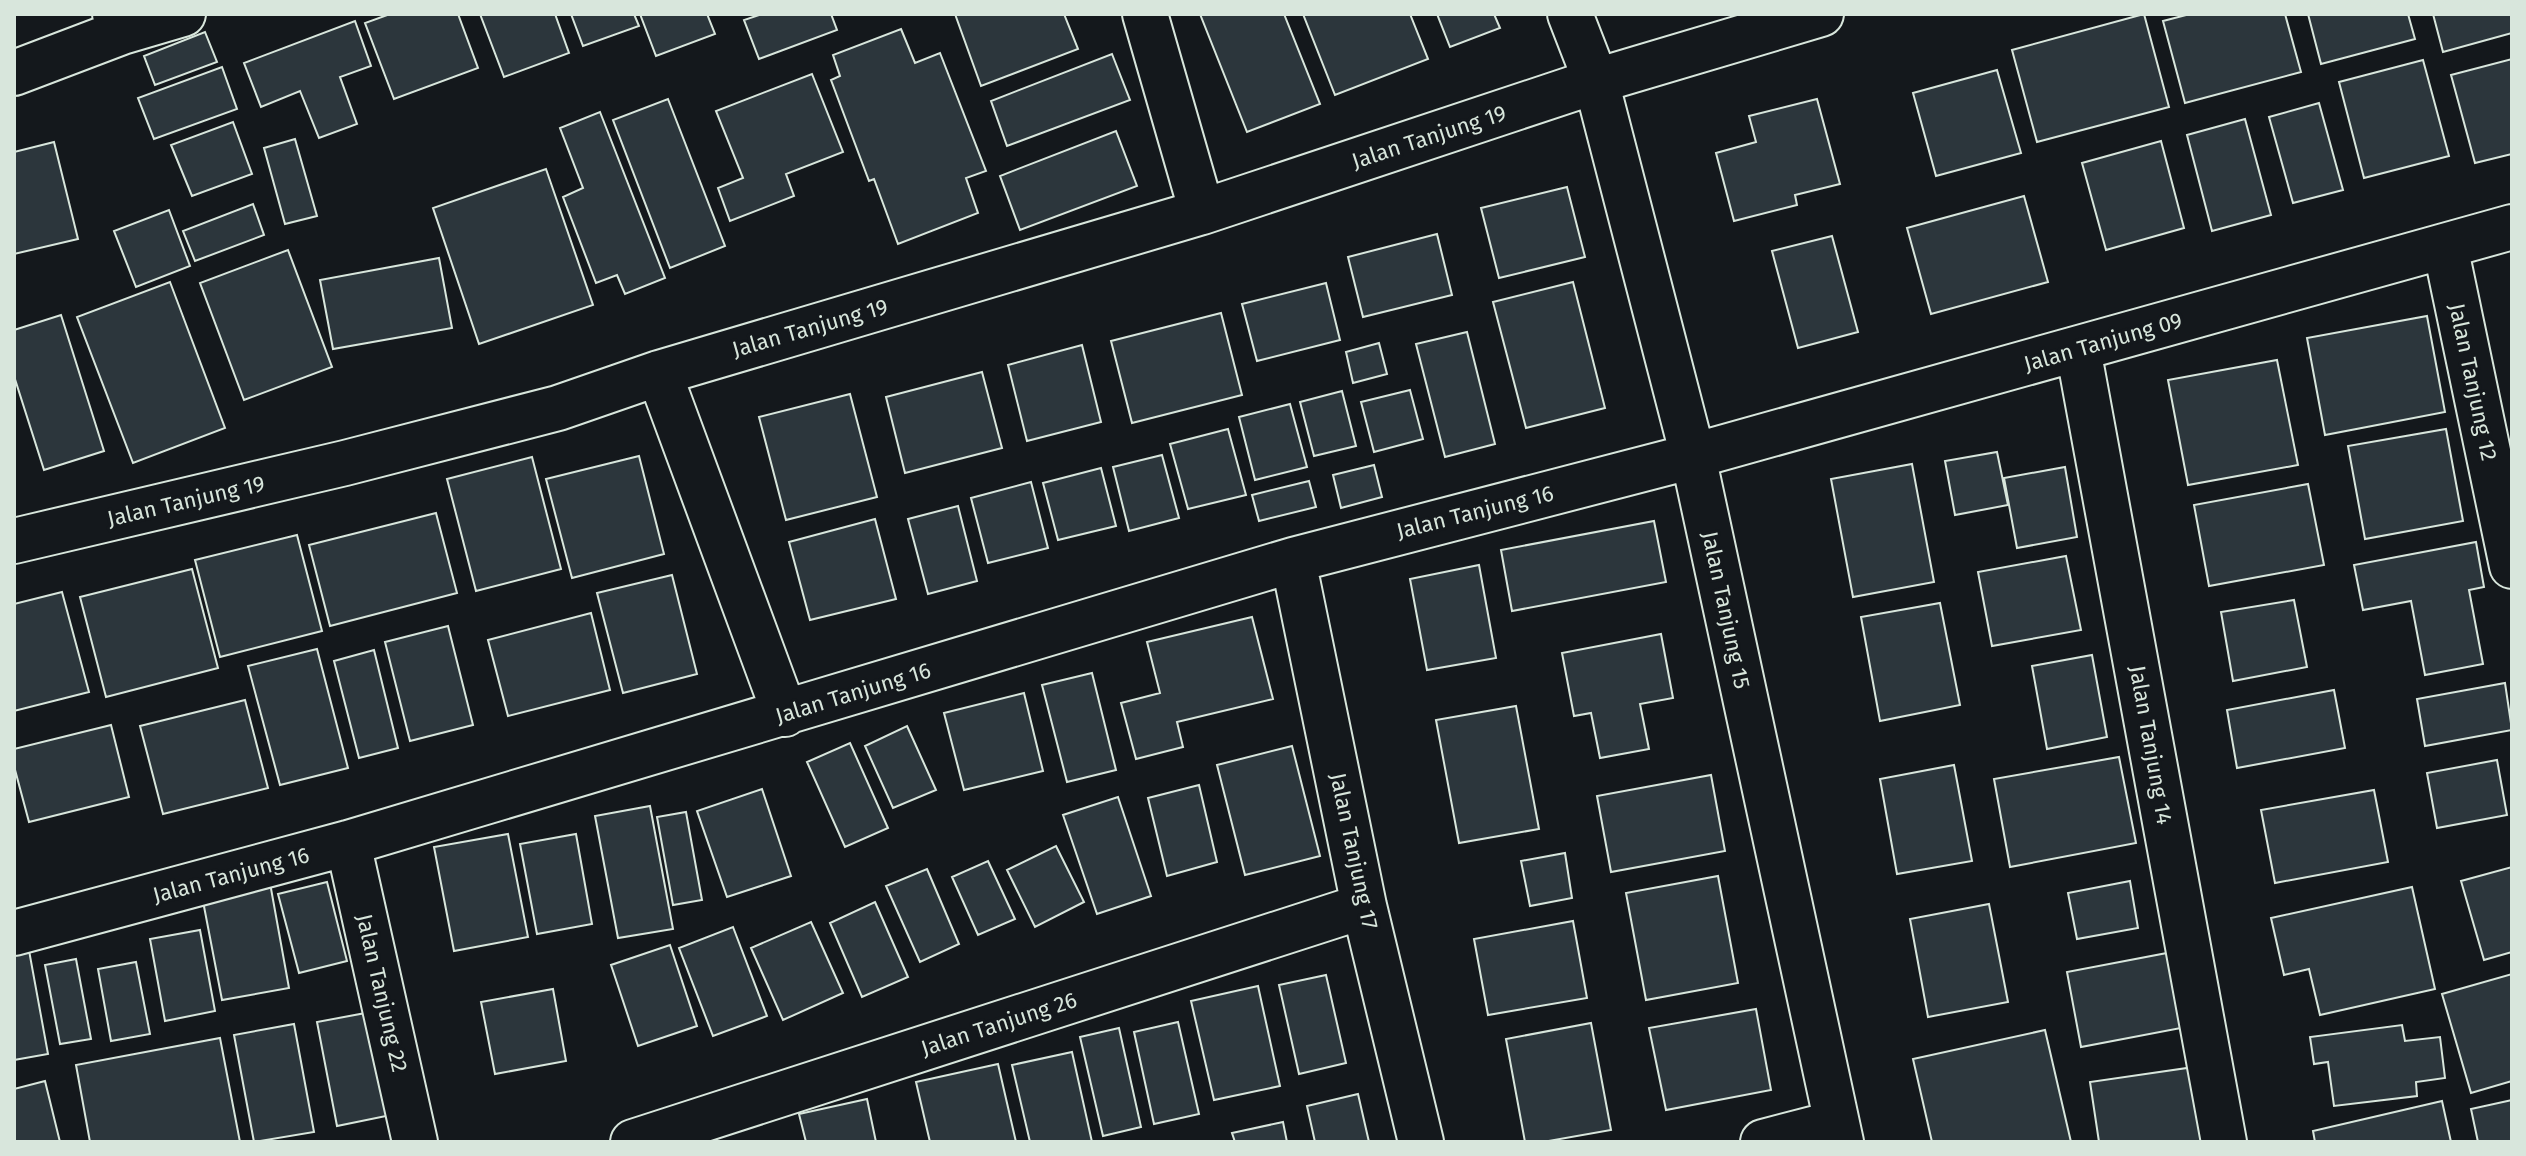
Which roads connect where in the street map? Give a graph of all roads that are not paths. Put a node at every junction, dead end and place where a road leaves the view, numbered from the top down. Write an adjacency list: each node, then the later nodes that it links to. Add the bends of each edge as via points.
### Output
1 (183, 14): 5 (street)
2 (1145, 14): 8 (street)
3 (1570, 14): 7 (street, Jalan Tanjung 15)
4 (1821, 14): 7 (street, Jalan Tanjung 19)
5 (118, 23): 6 (street)
6 (14, 73)
7 (1596, 81): 8 (street, Jalan Tanjung 19); 13 (street, Jalan Tanjung 15)
8 (1202, 212): 12 (street, Jalan Tanjung 19)
9 (2512, 227): 10 (street, Jalan Tanjung 09)
10 (2445, 246): 11 (street, Jalan Tanjung 09); 16 (street, Jalan Tanjung 12)
11 (2078, 349): 13 (street, Jalan Tanjung 09); 26 (street, Jalan Tanjung 14)
12 (659, 373): 14 (street, Jalan Tanjung 19, via 497,424); 17 (street)
13 (1693, 456): 15 (street, Jalan Tanjung 16); 21 (street, Jalan Tanjung 15)
14 (14, 541)
15 (1293, 560): 17 (street, Jalan Tanjung 16); 19 (street, Jalan Tanjung 17)
16 (2512, 566)
17 (785, 714): 18 (street, Jalan Tanjung 16)
18 (348, 843): 20 (street, Jalan Tanjung 16); 22 (street, Jalan Tanjung 22)
19 (1364, 906): 23 (street, Jalan Tanjung 26); 24 (street, Jalan Tanjung 17)
20 (14, 933)
21 (1838, 1132): 25 (street)
22 (415, 1142)
23 (633, 1142)
24 (1421, 1142)
25 (1763, 1142)
26 (2224, 1142)

